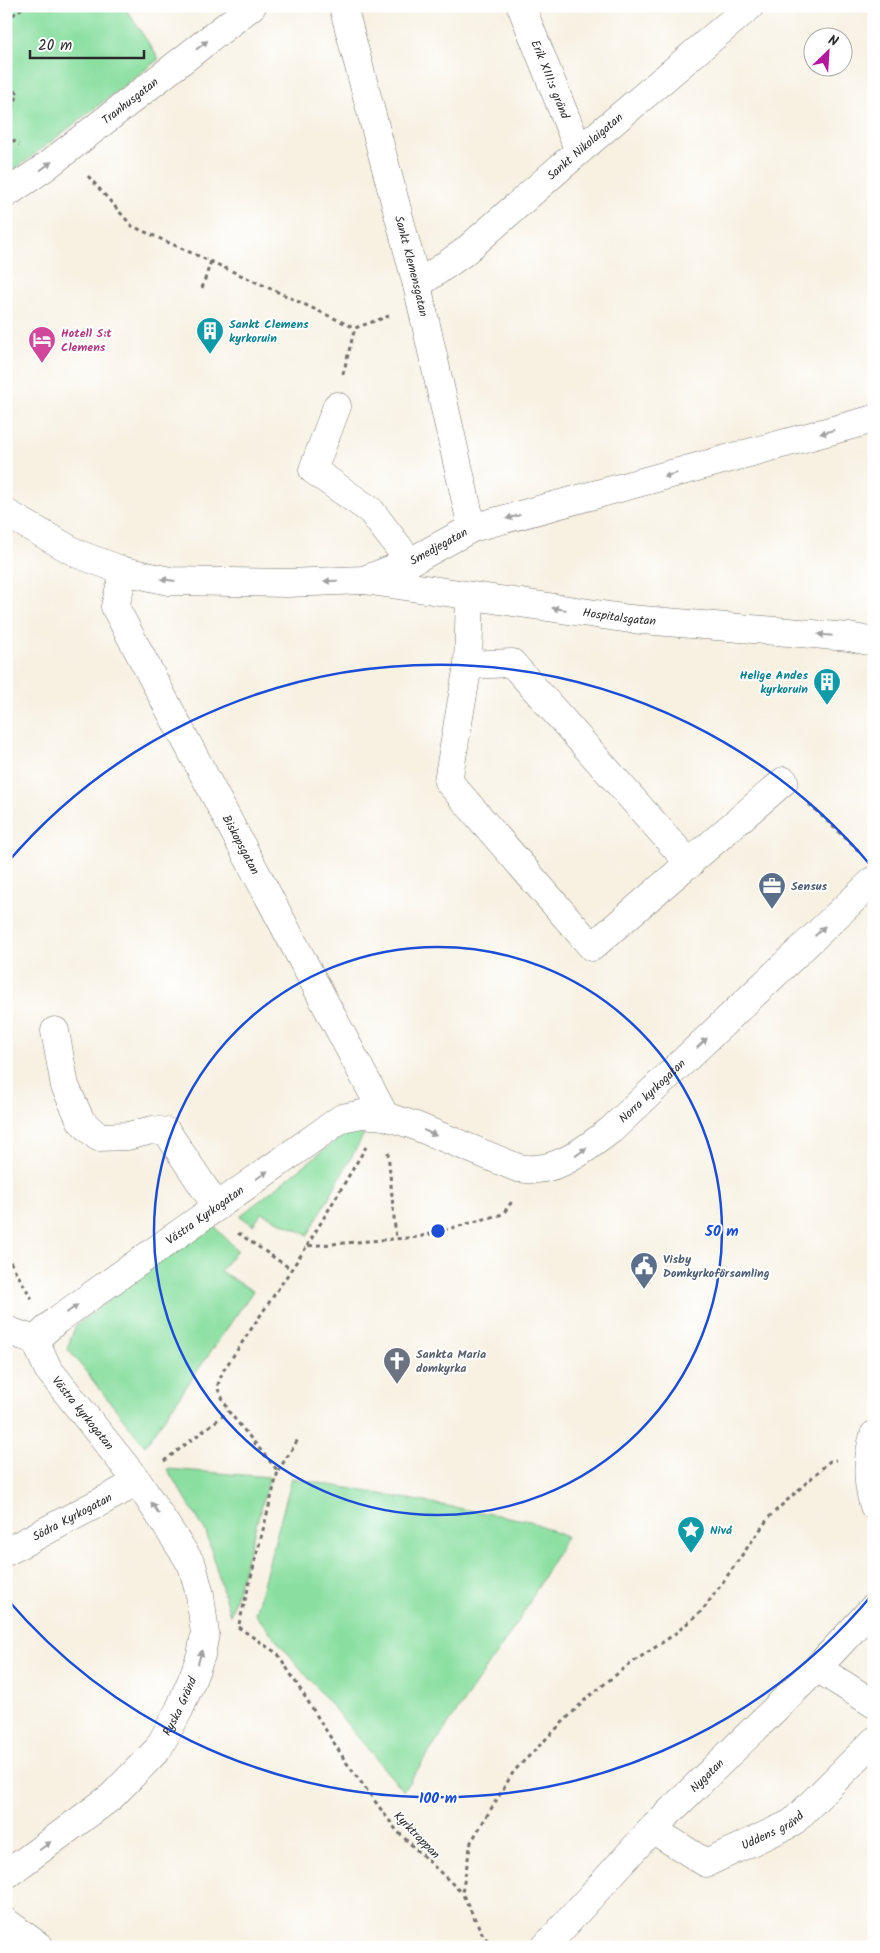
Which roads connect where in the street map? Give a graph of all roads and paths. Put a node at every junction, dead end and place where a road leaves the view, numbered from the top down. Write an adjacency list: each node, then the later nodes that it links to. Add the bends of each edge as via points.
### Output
1 (26, 6): 6 (path)
2 (252, 6): 9 (street, Tranhusgatan, one-way to 2)
3 (342, 6): 14 (street, Sankt Klemensgatan)
4 (521, 6): 10 (street, Erik XIII:s gränd)
5 (750, 6): 10 (street, Sankt Nikolaigatan)
6 (6, 20)
7 (6, 77): 8 (path, via 18,94 10,115)
8 (6, 117)
9 (66, 150): 11 (street, Tranhusgatan, one-way to 9); 12 (path, via 132,226)
10 (579, 151): 14 (street, Sankt Nikolaigatan)
11 (6, 194)
12 (211, 261): 13 (path); 15 (path)
13 (202, 288)
14 (419, 295): 15 (path); 19 (street, Sankt Klemensgatan)
15 (355, 328): 16 (path, via 344,364)
16 (337, 406): 20 (street, via 313,470 371,511)
17 (874, 419): 19 (street, Smedjegatan, one-way to 19)
18 (6, 513): 21 (street, Smedjegatan, via 78,554)
19 (472, 528): 20 (street, Smedjegatan)
20 (410, 562): 22 (street, Smedjegatan)
21 (124, 571): 22 (street, Smedjegatan, one-way to 21, via 287,583 170,581); 30 (street, Biskopsgatan, via 115,607)
22 (364, 580): 23 (street, Hospitalsgatan)
23 (470, 596): 24 (street, Hospitalsgatan, one-way to 23, via 849,637 630,619); 25 (street)
24 (874, 642)
25 (468, 665): 27 (street, via 512,663); 27 (street, via 448,781 592,947)
26 (784, 781): 27 (street); 28 (path)
27 (690, 864)
28 (869, 868): 31 (street, Norra kyrkogatan, one-way to 28, via 567,1162 611,1130)
29 (55, 1031): 32 (street, via 65,1086 81,1120 98,1137 128,1136 152,1130 166,1132)
30 (384, 1116): 31 (street, one-way to 31); 32 (street, Västra Kyrkogatan, one-way to 30, via 342,1118 362,1114); 34 (path); 35 (path)
31 (533, 1171): 34 (path, via 503,1214 419,1237)
32 (217, 1207): 40 (street, Västra Kyrkogatan, one-way to 32, via 57,1320)
33 (235, 1232): 37 (path)
34 (396, 1239): 35 (path)
35 (307, 1246): 37 (path)
36 (6, 1255): 38 (path)
37 (291, 1269): 41 (path, via 223,1371 217,1387)
38 (17, 1273)
39 (6, 1330): 40 (street)
40 (35, 1340): 45 (street, Västra kyrkogatan, via 48,1369)
41 (228, 1412): 44 (path); 45 (path)
42 (299, 1438): 44 (path)
43 (871, 1444): 46 (street, via 868,1487); 56 (path, via 823,1467 770,1516 702,1611 587,1698 514,1771 471,1842)
44 (278, 1471): 49 (path)
45 (138, 1482): 47 (street, Södra Kyrkogatan); 50 (street, Ryska Gränd, one-way to 45, via 192,1564)
46 (874, 1506)
47 (6, 1552)
48 (874, 1607): 51 (street, Nygatan)
49 (239, 1626): 50 (path); 56 (path, Kyrktrappan, via 278,1654 346,1762 397,1831)
50 (205, 1634): 55 (street, Ryska Gränd, one-way to 50, via 111,1797 158,1750 193,1677)
51 (818, 1668): 52 (street); 54 (street, Nygatan)
52 (874, 1704)
53 (874, 1740): 54 (street, Uddens gränd, via 792,1823 706,1863)
54 (652, 1829): 60 (street, Nygatan)
55 (6, 1875)
56 (462, 1893): 59 (path, Kyrktrappan, via 483,1935)
57 (6, 1922): 58 (street)
58 (40, 1947)
59 (493, 1947)
60 (545, 1947)

